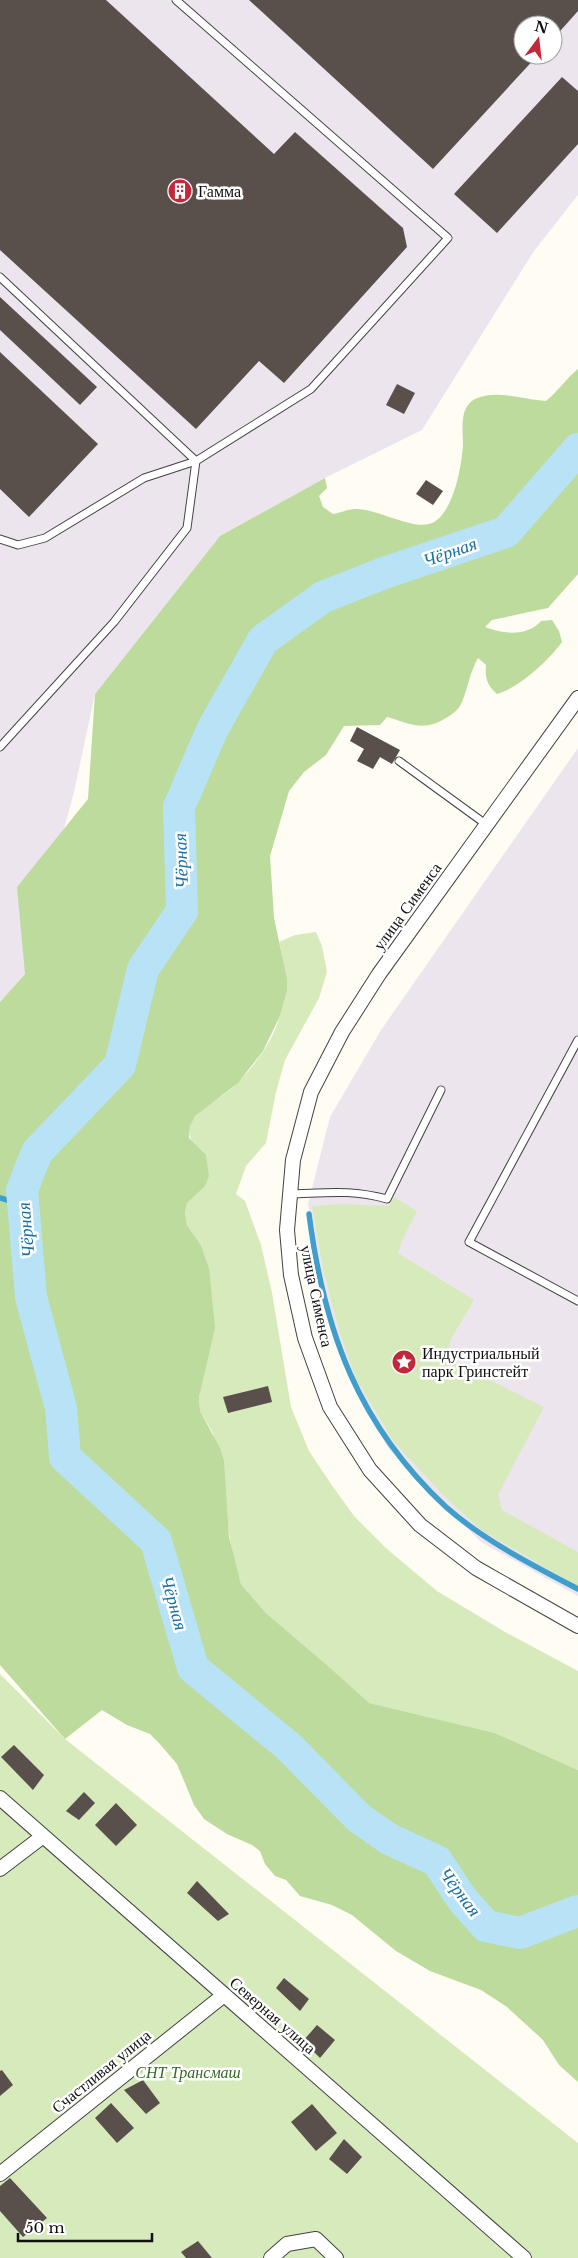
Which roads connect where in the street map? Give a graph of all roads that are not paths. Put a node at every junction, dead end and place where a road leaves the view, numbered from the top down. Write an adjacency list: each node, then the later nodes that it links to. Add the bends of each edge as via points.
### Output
1 (176, 0): 3 (lane, via 448,238 311,389)
2 (0, 277): 3 (lane)
3 (196, 461): 4 (lane, via 144,478 45,538 18,544); 6 (lane, via 187,528 114,622)
4 (0, 539)
5 (578, 698): 8 (street, улица Сименса)
6 (0, 747)
7 (399, 761): 8 (lane)
8 (487, 825): 11 (street, улица Сименса, via 379,974 342,1032 311,1092 293,1160)
9 (578, 1040): 12 (lane, via 469,1242)
10 (441, 1090): 11 (lane, via 387,1199 362,1192)
11 (289, 1194): 13 (street, улица Сименса, via 286,1230 291,1275 305,1338 330,1407 370,1470 420,1525 476,1568)
12 (578, 1301)
13 (578, 1626)
14 (0, 1798): 15 (street, Северная улица)
15 (42, 1837): 16 (street); 17 (street, Северная улица)
16 (0, 1869)
17 (224, 1995): 18 (street, Счастливая улица); 21 (street, Северная улица)
18 (0, 2174)
19 (271, 2258): 20 (street, via 287,2244 316,2239)
20 (336, 2258)
21 (524, 2258)

